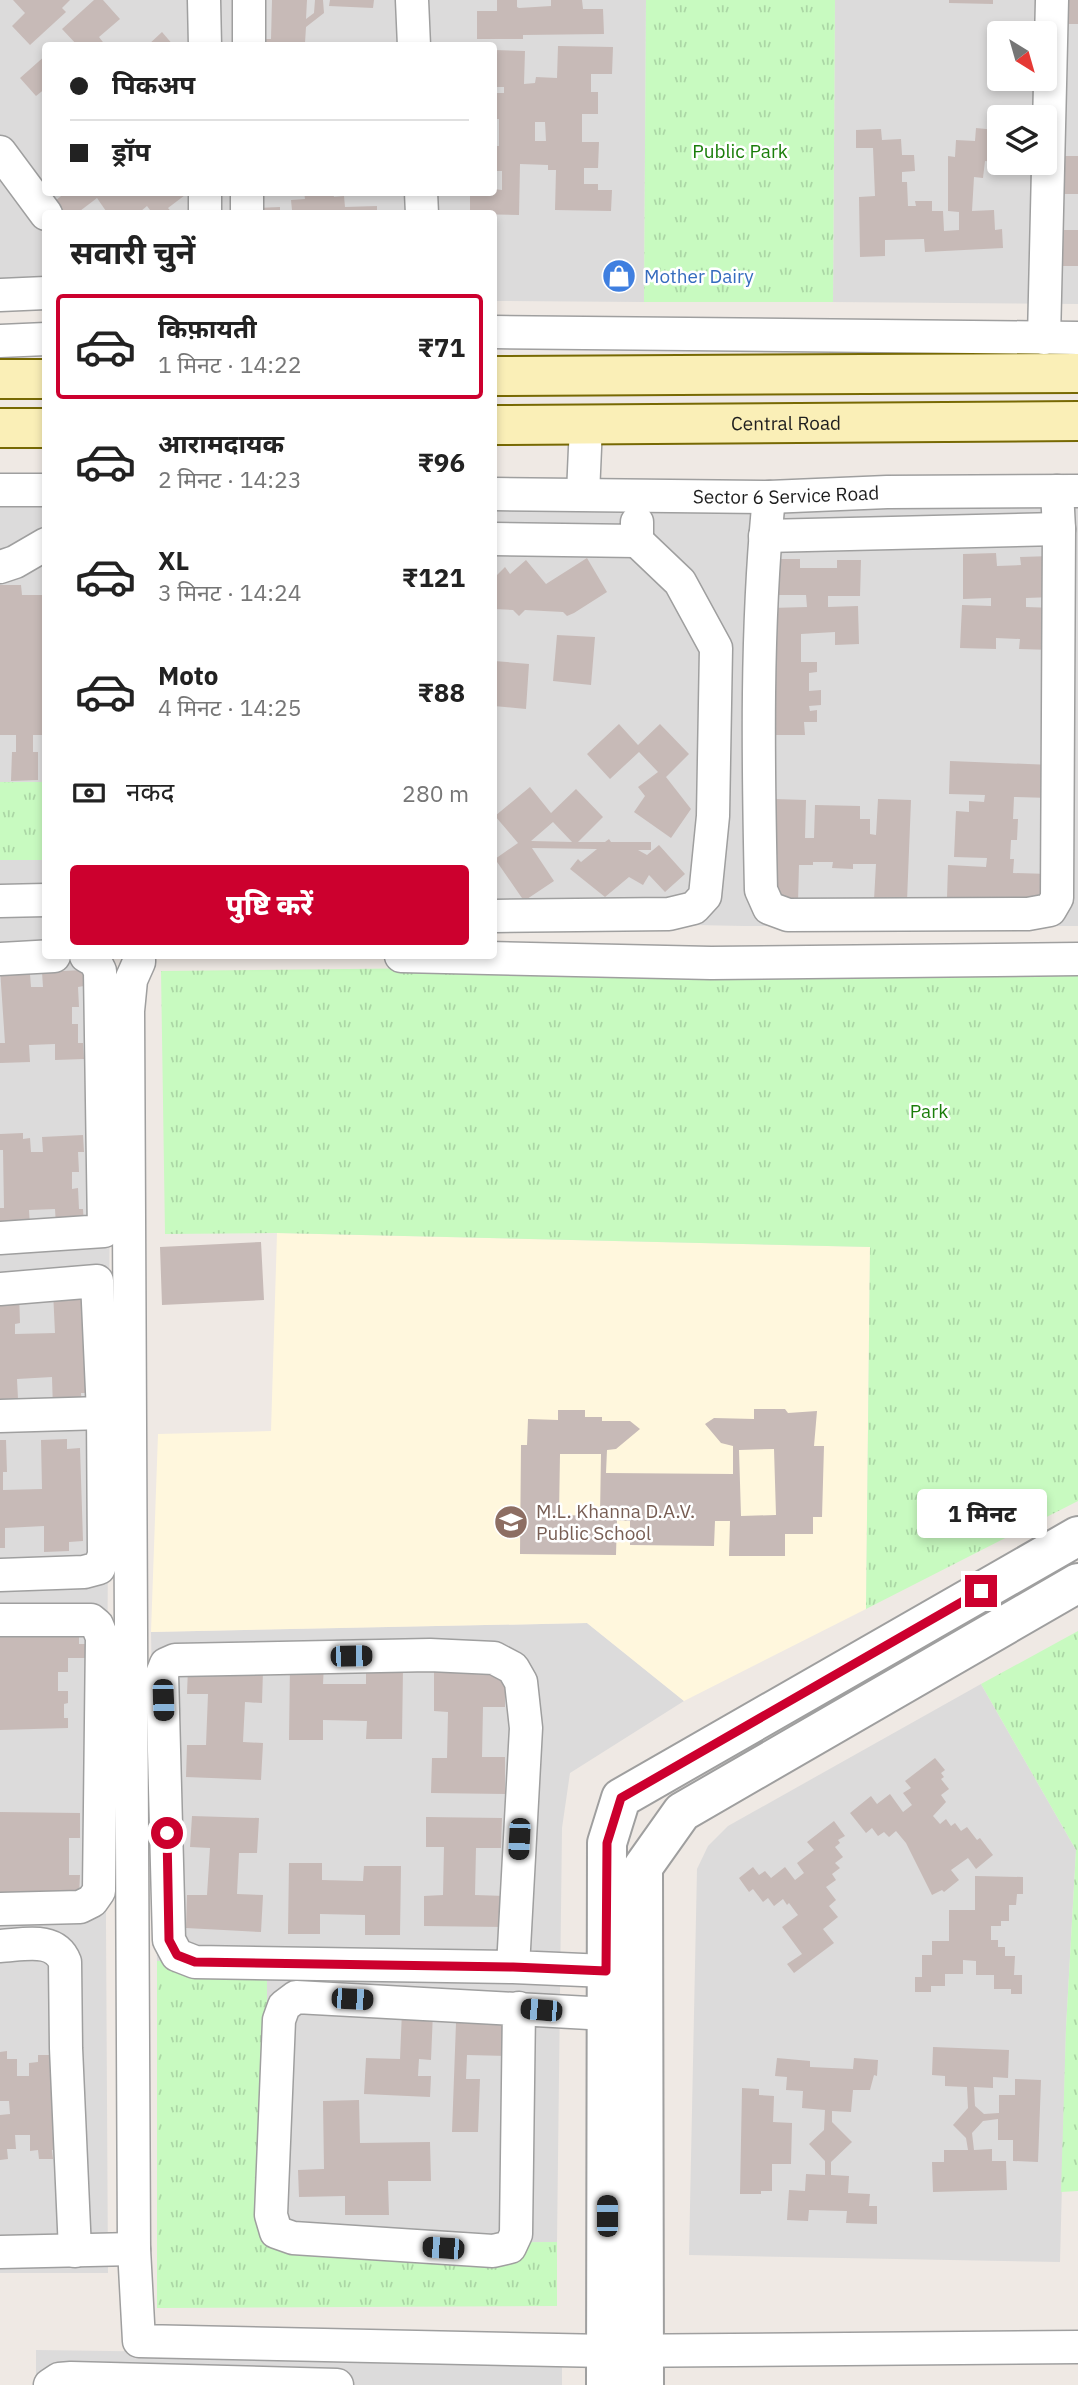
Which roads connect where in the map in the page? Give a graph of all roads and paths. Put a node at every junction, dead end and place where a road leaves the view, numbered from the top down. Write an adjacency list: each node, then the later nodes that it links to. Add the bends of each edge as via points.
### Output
1 (204, 0): 5 (street)
2 (249, 0): 6 (street)
3 (412, 0): 7 (street)
4 (1052, 0): 14 (street)
5 (205, 42)
6 (249, 42)
7 (414, 42)
8 (0, 152): 9 (street)
9 (43, 210)
10 (42, 293): 11 (street)
11 (0, 295)
12 (497, 332): 13 (street)
13 (618, 334): 14 (street); 19 (street)
14 (1044, 338): 15 (street)
15 (1078, 338)
16 (42, 339): 17 (street)
17 (0, 341)
18 (1078, 373): 19 (main road)
19 (615, 375): 20 (main road)
20 (497, 376)
21 (0, 379): 22 (main road)
22 (42, 379)
23 (1078, 421): 25 (main road, Central Road)
24 (497, 425): 25 (main road, Central Road)
25 (586, 425): 32 (street)
26 (0, 428): 27 (main road)
27 (42, 428)
28 (0, 490): 29 (street)
29 (42, 490)
30 (1068, 491): 34 (street, Sector 6 Service Road); 35 (street)
31 (497, 494): 32 (street, Sector 6 Service Road)
32 (583, 494): 33 (street, Sector 6 Service Road)
33 (639, 496): 34 (street, Sector 6 Service Road); 38 (street)
34 (769, 497): 36 (street)
35 (1059, 529): 36 (street); 36 (street, via 1057,898 1050,910 1028,914 788,915 769,908 761,890 758,769)
36 (765, 536)
37 (497, 539): 38 (street)
38 (637, 541): 43 (street, via 680,582 716,648 713,816 705,896 694,908 669,914)
39 (42, 546): 40 (street)
40 (0, 567)
41 (42, 900): 42 (street)
42 (0, 901)
43 (497, 916)
44 (42, 957): 46 (street)
45 (497, 958): 49 (street, via 711,963)
46 (0, 959)
47 (91, 959): 50 (street, via 100,971)
48 (142, 959): 50 (street, via 131,980 128,1011)
49 (1078, 959)
50 (117, 1230): 51 (street); 52 (street)
51 (0, 1238)
52 (129, 1279): 53 (street); 67 (street)
53 (97, 1281): 54 (street); 55 (street)
54 (0, 1289)
55 (103, 1413): 56 (street); 58 (street, via 104,1555 99,1568)
56 (0, 1416)
57 (1078, 1536): 64 (street, via 621,1798 607,1843)
58 (0, 1575)
59 (1078, 1583): 72 (street, via 682,1812 643,1867)
60 (0, 1620): 61 (street, via 91,1620 102,1637 99,1891 80,1908)
61 (0, 1909)
62 (0, 1946): 68 (street, via 50,1945 61,1952 65,1962)
63 (513, 1967): 63 (street, via 195,1962 177,1955 169,1940 162,1674 166,1664 254,1657 430,1655 494,1658 513,1668 521,1682 526,1728); 64 (street)
64 (606, 1971): 66 (street)
65 (519, 2008): 65 (street, via 516,2234 510,2247 493,2251 293,2238 276,2232 271,2215 279,2020 284,2006 296,1997); 66 (street)
66 (607, 2014): 71 (street)
67 (134, 2249): 68 (street); 71 (street, via 139,2341)
68 (75, 2251): 69 (street)
69 (0, 2252)
70 (1078, 2347): 72 (street)
71 (606, 2368): 72 (street)
72 (644, 2368)
73 (50, 2385): 74 (street, via 71,2378)
74 (337, 2385)

